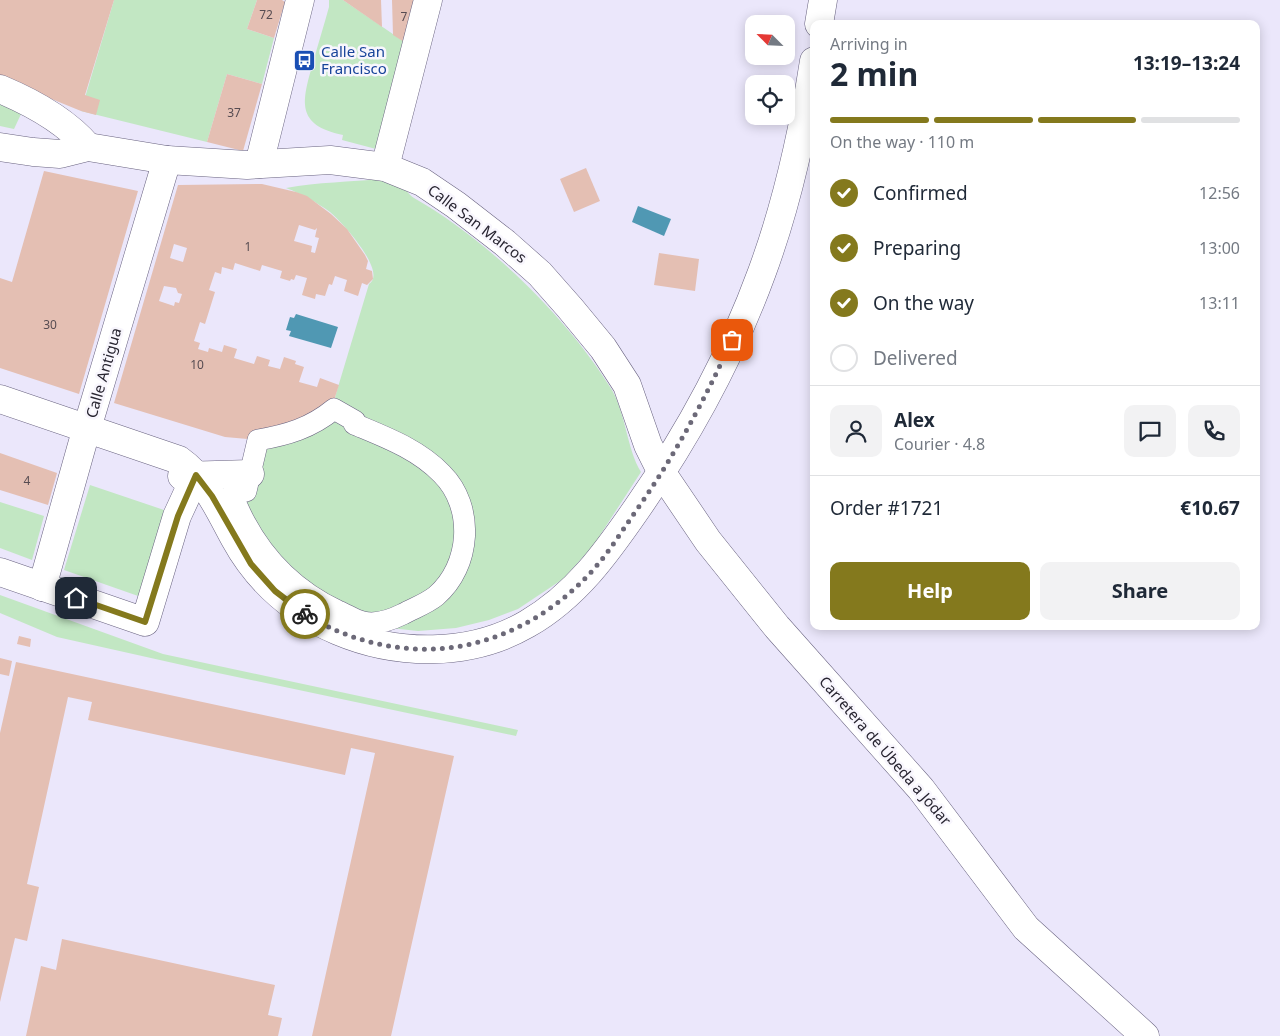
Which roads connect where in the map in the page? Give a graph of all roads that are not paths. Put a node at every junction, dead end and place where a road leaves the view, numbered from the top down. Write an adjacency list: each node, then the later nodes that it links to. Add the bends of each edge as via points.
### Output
1 (300, 0): 10 (street)
2 (428, 0): 11 (street)
3 (823, 0): 4 (street)
4 (820, 20)
5 (810, 86): 15 (street, via 781,215 762,273 708,394)
6 (0, 89): 8 (street, via 75,132)
7 (0, 147): 8 (street, Calle San Marcos, via 60,154)
8 (88, 147): 9 (street, Calle San Marcos)
9 (167, 160): 10 (street, Calle San Marcos); 14 (street, Calle Antigua)
10 (258, 164): 11 (street, Calle San Marcos, via 330,160)
11 (385, 167): 15 (street, Calle San Marcos, via 422,182 456,205 505,243 555,290 616,366 627,385 648,445)
12 (0, 399): 14 (street)
13 (0, 417): 14 (street)
14 (85, 437): 17 (street, via 179,460); 19 (street, Calle Antigua)
15 (662, 473): 17 (street, via 595,568 552,607 508,633 473,644 432,650 372,642 340,632 302,612 275,591 251,564 212,496); 20 (street, Carretera de Úbeda a Jódar, via 708,541 760,606 922,789 1026,928)
16 (250, 474): 16 (street, via 258,440 302,430 334,409 355,421 354,424 420,455 448,480 458,498 465,525 456,570 436,596 394,619 363,622 339,611 298,587 256,541 232,494 246,491); 17 (street)
17 (196, 475): 19 (street, via 178,516 145,622)
18 (0, 572): 19 (street)
19 (42, 587)
20 (1145, 1036)

